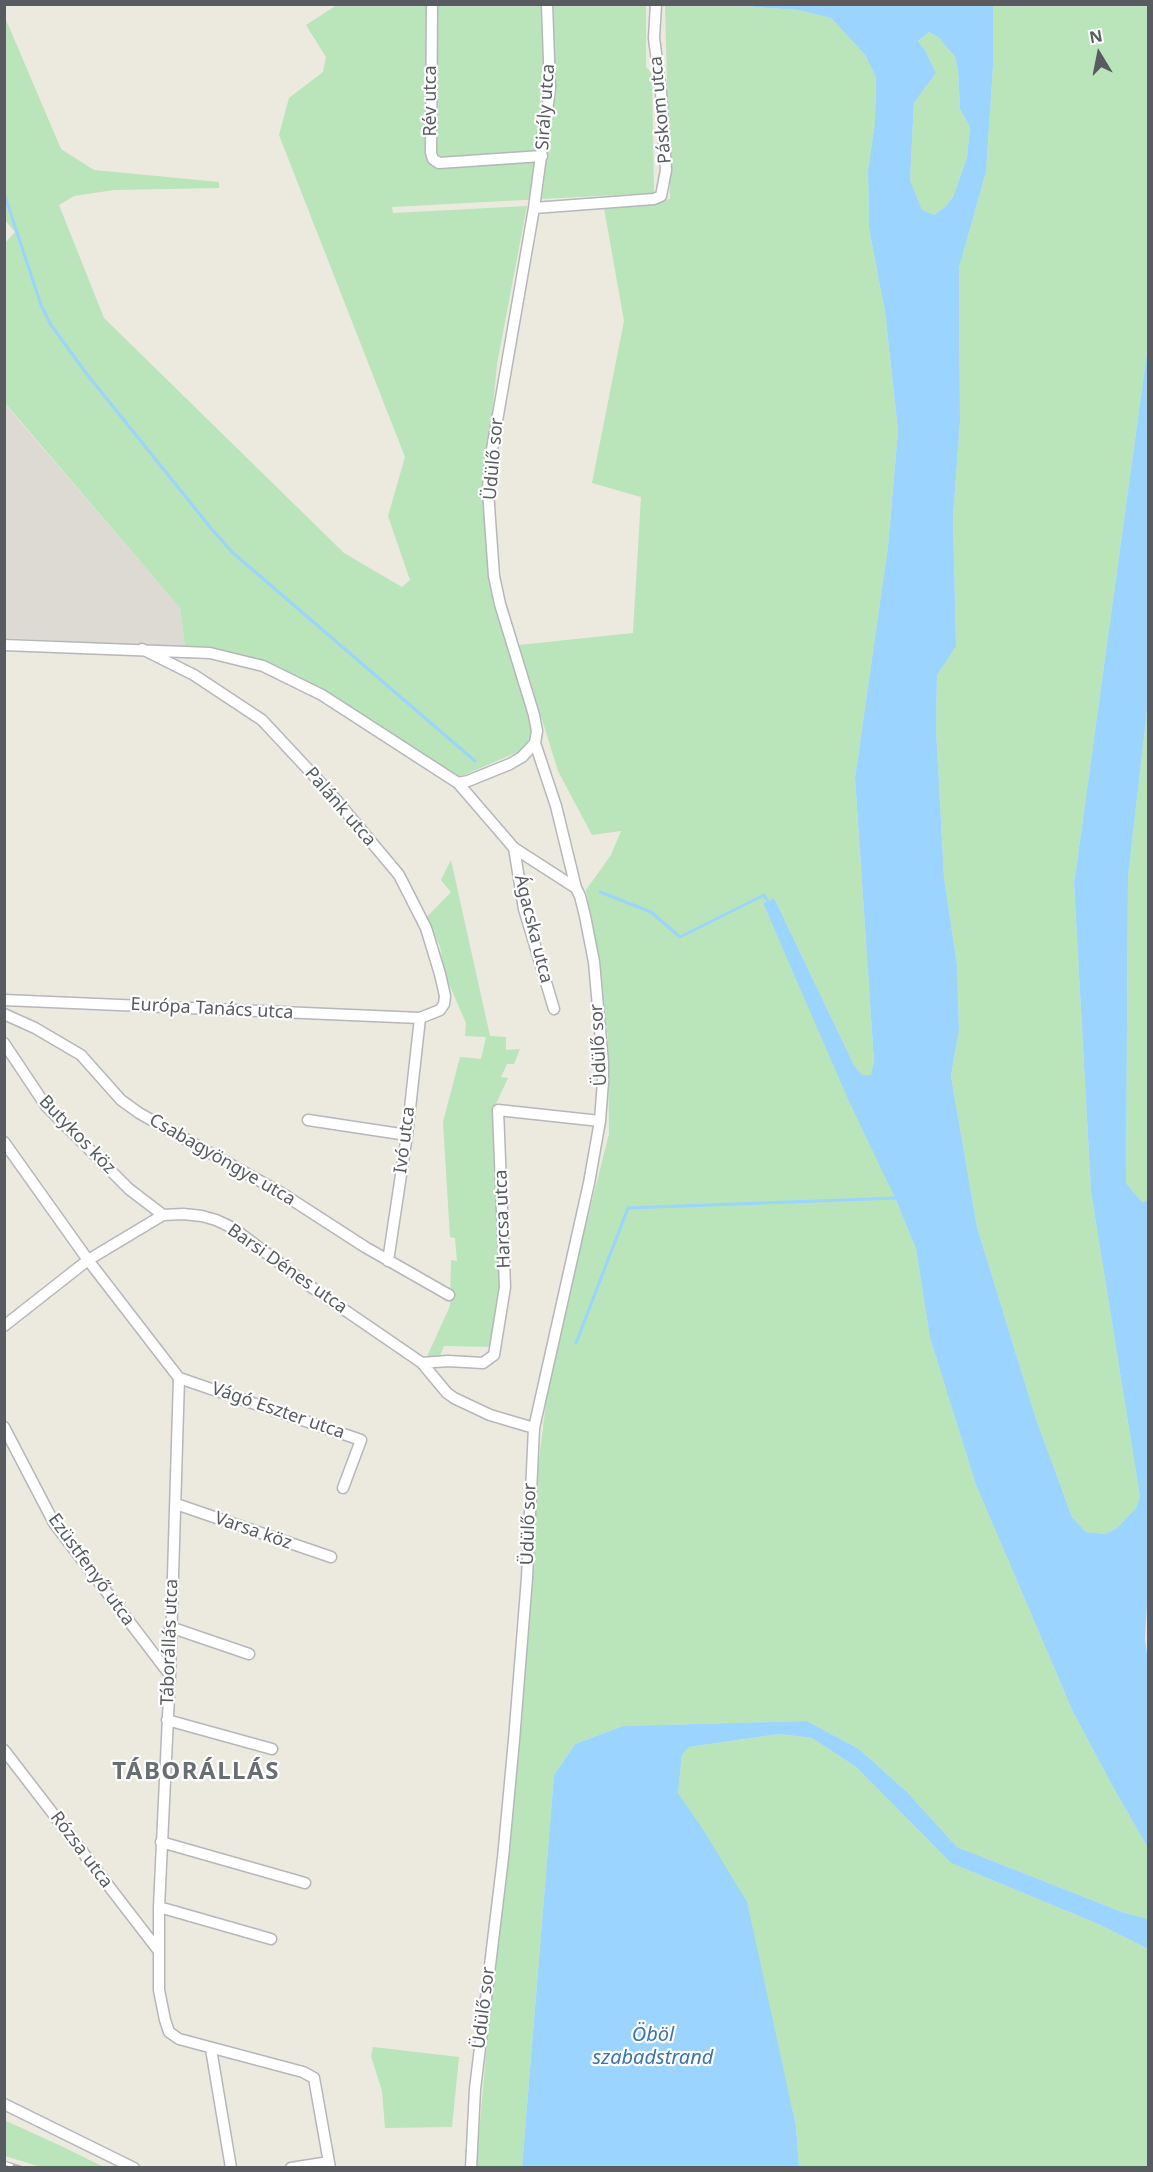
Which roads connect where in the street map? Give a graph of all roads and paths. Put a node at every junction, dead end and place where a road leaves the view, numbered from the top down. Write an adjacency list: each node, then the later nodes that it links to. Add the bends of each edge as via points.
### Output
1 (432, 4): 4 (street, Rév utca, via 433,159 439,163)
2 (547, 4): 4 (street, Sirály utca, via 550,88)
3 (656, 4): 5 (street, Páskom utca, via 654,38 666,170 661,196)
4 (542, 156): 5 (street, Sirály utca)
5 (534, 208): 8 (street, Üdülő sor, via 488,489 494,576 534,714)
6 (4, 645): 7 (street)
7 (142, 649): 9 (street, via 210,653 263,666 322,695); 15 (street, Palánk utca, via 194,675 262,720 399,875 426,928 445,996 440,1010)
8 (535, 743): 9 (street, via 522,757); 11 (street, Üdülő sor, via 556,806)
9 (458, 783): 10 (street)
10 (514, 848): 11 (street); 13 (street, Ágacska utca, via 524,909)
11 (576, 888): 18 (street, Üdülő sor, via 595,972 603,1063)
12 (4, 1000): 15 (street, Európa Tanács utca)
13 (554, 1009)
14 (4, 1014): 23 (street, Csabagyöngye utca, via 81,1056 121,1100 139,1113 283,1194)
15 (420, 1018): 19 (street, Ivó utca)
16 (4, 1043): 21 (street, Butykos köz, via 46,1106 129,1189)
17 (308, 1120): 19 (street)
18 (600, 1121): 26 (street, Harcsa utca, via 498,1110 505,1287 494,1355 483,1363); 29 (street, Üdülő sor)
19 (407, 1135): 23 (street, Ivó utca)
20 (4, 1142): 22 (street)
21 (163, 1215): 22 (street); 26 (street, Barsi Dénes utca, via 202,1216 233,1228)
22 (88, 1260): 25 (street); 27 (street)
23 (388, 1261): 24 (street, Csabagyöngye utca)
24 (449, 1295)
25 (4, 1326)
26 (422, 1363): 29 (street, Barsi Dénes utca, via 454,1398 490,1415)
27 (179, 1378): 30 (street, Vágó Eszter utca, via 361,1440); 31 (street, Táborállás utca)
28 (4, 1426): 35 (street, Ezüstfenyő utca, via 54,1523)
29 (534, 1428): 50 (street, Üdülő sor, via 515,1728 475,2089)
30 (343, 1488)
31 (176, 1504): 32 (street, Varsa köz); 33 (street, Táborállás utca)
32 (331, 1557)
33 (170, 1627): 34 (street); 35 (street, Táborállás utca)
34 (249, 1654)
35 (170, 1675): 36 (street, Táborállás utca)
36 (167, 1720): 37 (street); 39 (street, Táborállás utca)
37 (272, 1749)
38 (4, 1750): 43 (street, Rózsa utca)
39 (161, 1842): 40 (street); 41 (street, Táborállás utca)
40 (305, 1883)
41 (159, 1907): 42 (street); 43 (street, Táborállás utca)
42 (271, 1939)
43 (158, 1950): 44 (street, Táborállás utca, via 159,1990 169,2032)
44 (212, 2049): 46 (street, via 314,2078); 48 (street)
45 (4, 2104): 47 (street)
46 (329, 2164): 49 (street)
47 (134, 2168)
48 (231, 2168)
49 (291, 2168)
50 (471, 2168)

